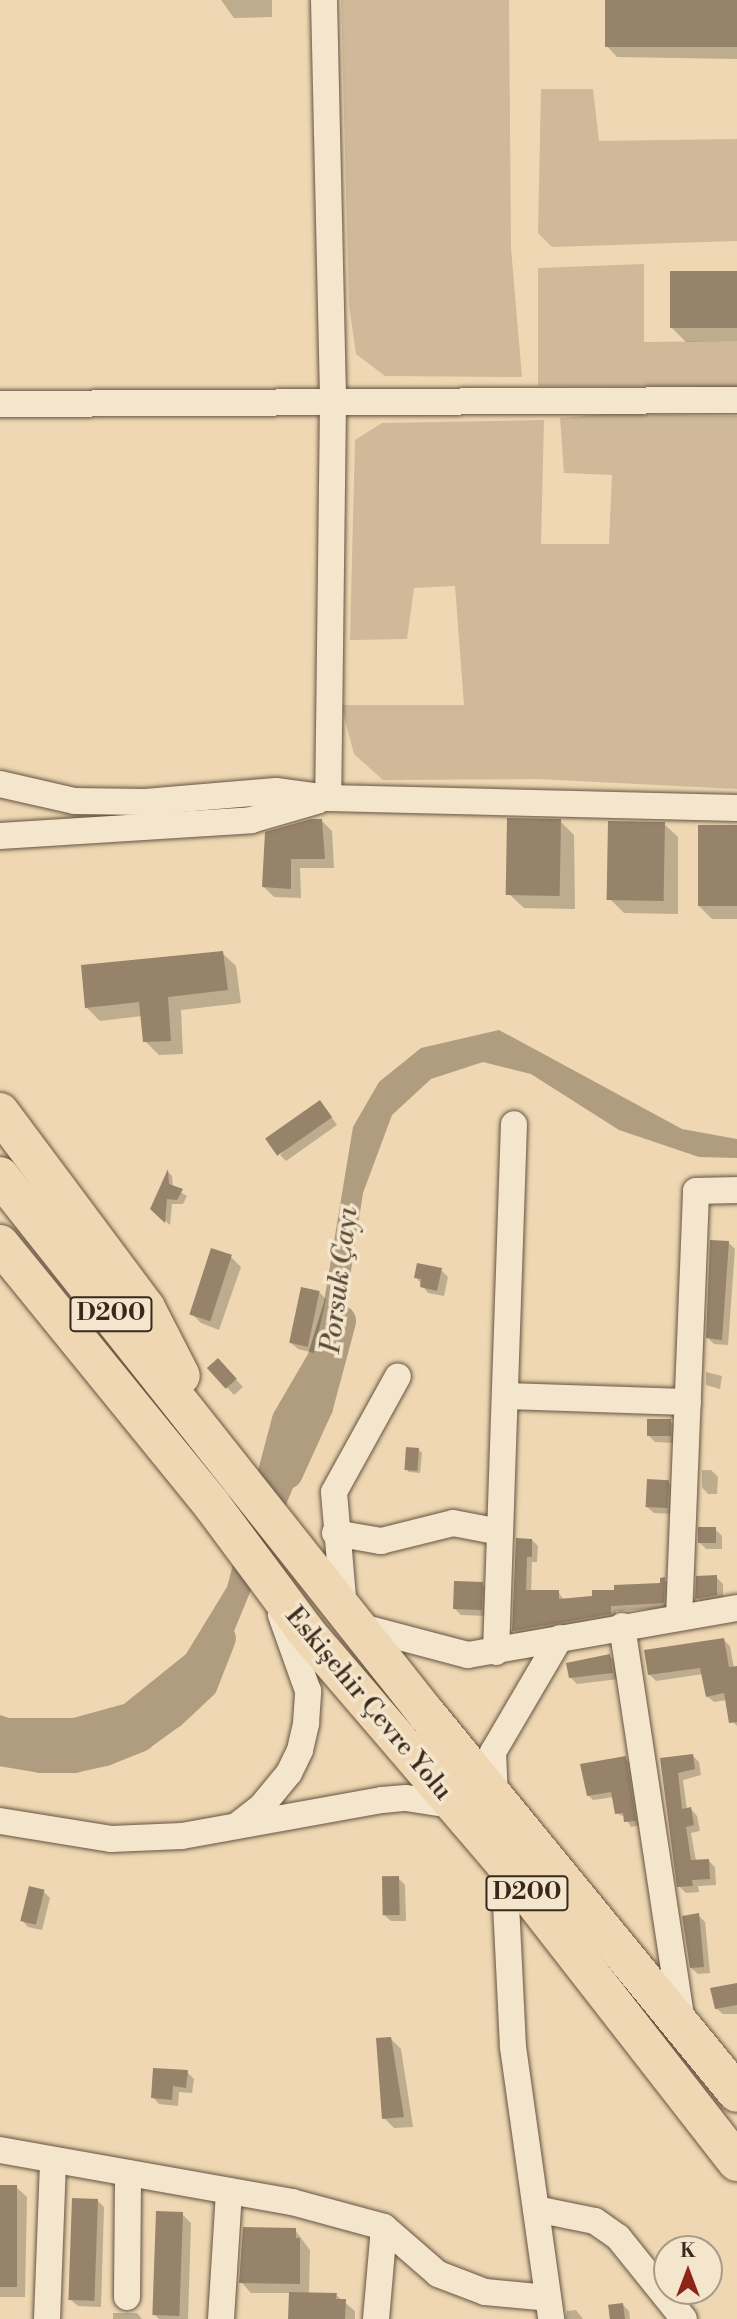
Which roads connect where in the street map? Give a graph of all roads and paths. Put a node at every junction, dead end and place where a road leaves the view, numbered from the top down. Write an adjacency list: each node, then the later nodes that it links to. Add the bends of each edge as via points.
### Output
1 (324, 0): 3 (street)
2 (737, 400): 3 (street)
3 (333, 403): 4 (street); 6 (street)
4 (0, 404)
5 (0, 784): 6 (street, via 75,801 145,803 276,791)
6 (328, 798): 7 (street); 8 (street, via 251,820)
7 (737, 808)
8 (0, 836)
9 (0, 1112): 18 (highway, via 146,1308)
10 (514, 1125): 16 (street)
11 (0, 1176): 18 (highway, Eskişehir Çevre Yolu / D200)
12 (737, 1190): 17 (street, via 696,1191)
13 (0, 1244): 19 (highway, Eskişehir Çevre Yolu / D200)
14 (0, 1284): 19 (highway)
15 (398, 1376): 21 (street, via 334,1492)
16 (505, 1395): 17 (street); 20 (street)
17 (688, 1402): 25 (street)
18 (221, 1453): 24 (highway, Eskişehir Çevre Yolu / D200)
19 (212, 1505): 22 (highway, Eskişehir Çevre Yolu / D200)
20 (500, 1532): 21 (street, via 453,1523 381,1541); 28 (street)
21 (335, 1533): 24 (street)
22 (269, 1584): 30 (highway, Eskişehir Çevre Yolu / D200); 32 (street, via 308,1691 306,1723 289,1773 261,1807)
23 (737, 1608): 25 (street)
24 (351, 1617): 28 (street, via 468,1655); 29 (highway, Eskişehir Çevre Yolu / D200)
25 (679, 1617): 26 (street)
26 (622, 1626): 27 (street); 34 (street)
27 (560, 1638): 28 (street); 29 (street, via 494,1752)
28 (496, 1652)
29 (495, 1798): 34 (highway, Eskişehir Çevre Yolu / D200)
30 (452, 1805): 32 (street, via 405,1798 382,1800); 33 (highway, Eskişehir Çevre Yolu / D200)
31 (0, 1821): 32 (street, via 111,1839)
32 (233, 1829)
33 (504, 1863): 38 (highway, Eskişehir Çevre Yolu / D200); 41 (street, via 513,2048)
34 (682, 2027): 35 (highway, Eskişehir Çevre Yolu / D200)
35 (737, 2093)
36 (0, 2150): 37 (street)
37 (53, 2160): 39 (street); 45 (street)
38 (737, 2162)
39 (128, 2173): 40 (street); 43 (street)
40 (229, 2191): 42 (street, via 292,2202); 46 (street)
41 (536, 2208): 44 (street); 48 (street, via 595,2221 618,2237)
42 (384, 2227): 44 (street, via 438,2274); 47 (street)
43 (127, 2297)
44 (549, 2309)
45 (47, 2319)
46 (221, 2319)
47 (376, 2319)
48 (684, 2319)

